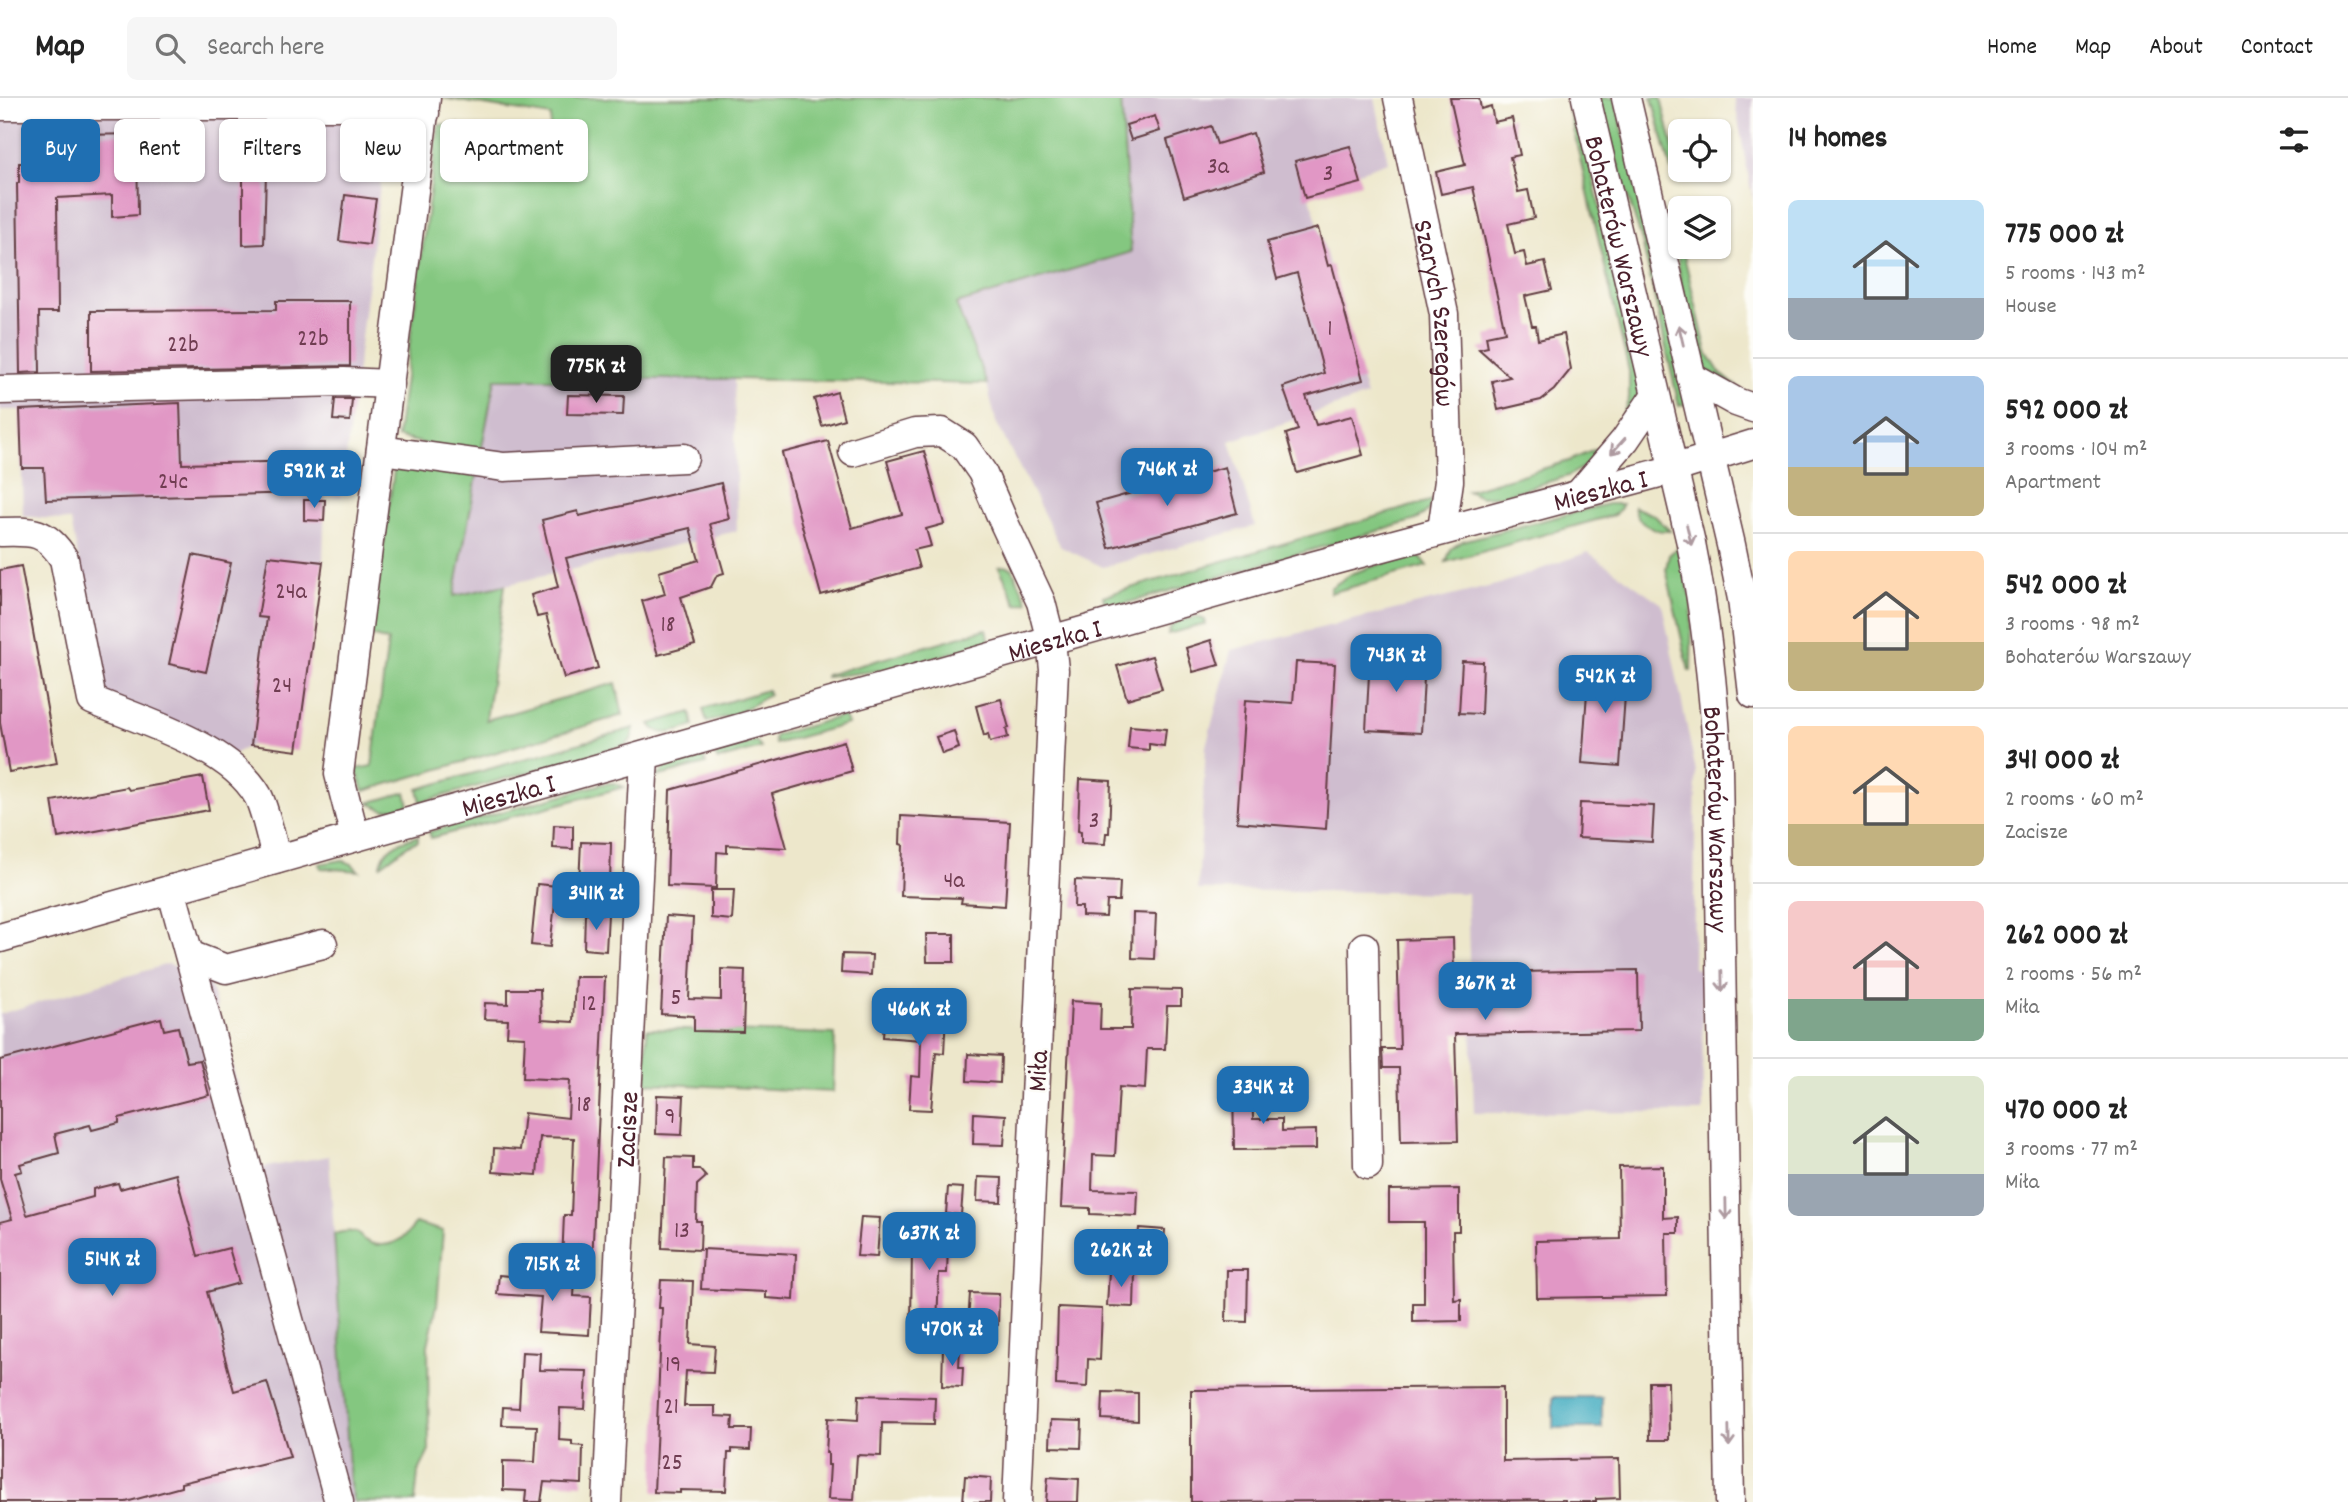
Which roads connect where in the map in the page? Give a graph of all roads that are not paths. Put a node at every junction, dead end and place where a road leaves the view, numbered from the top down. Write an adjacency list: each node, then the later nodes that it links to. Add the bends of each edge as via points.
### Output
1 (1398, 98): 18 (street, Szarych Szeregów, via 1444,314 1449,481)
2 (1586, 98): 9 (street, Bohaterów Warszawy)
3 (1626, 98): 6 (street, Bohaterów Warszawy, one-way to 3)
4 (426, 105): 5 (street); 7 (street)
5 (0, 106)
6 (1691, 377): 10 (street); 14 (street, Bohaterów Warszawy)
7 (390, 384): 8 (street); 12 (street)
8 (0, 390)
9 (1655, 396): 16 (street, Bohaterów Warszawy); 17 (street, Bohaterów Warszawy, one-way to 17)
10 (1753, 408)
11 (1753, 444): 14 (street, Mieszka I)
12 (381, 450): 15 (street, via 503,467); 23 (street, via 340,774)
13 (853, 452): 20 (street, Miła, via 915,433 942,432 964,446 982,472 1041,602)
14 (1711, 457): 16 (street, Mieszka I); 21 (street, Bohaterów Warszawy, via 1742,599)
15 (684, 458)
16 (1673, 469): 17 (street, Mieszka I); 34 (street, Bohaterów Warszawy, one-way to 34, via 1702,598 1718,768)
17 (1578, 495): 18 (street, Mieszka I)
18 (1443, 530): 20 (street, Mieszka I)
19 (0, 532): 24 (street, via 43,535 64,559 92,700 191,741 244,776 260,798)
20 (1051, 641): 22 (street, Mieszka I); 33 (street, Miła, via 1054,670)
21 (1753, 694)
22 (644, 756): 23 (street, Mieszka I); 32 (street, Zacisze)
23 (355, 837): 24 (street, Mieszka I)
24 (277, 859): 25 (street, Mieszka I)
25 (171, 889): 26 (street, Mieszka I); 29 (street)
26 (0, 938)
27 (323, 944): 29 (street, via 226,969)
28 (1364, 947): 30 (street)
29 (190, 955): 31 (street)
30 (1368, 1165)
31 (340, 1502)
32 (607, 1502)
33 (1017, 1502)
34 (1730, 1502)

